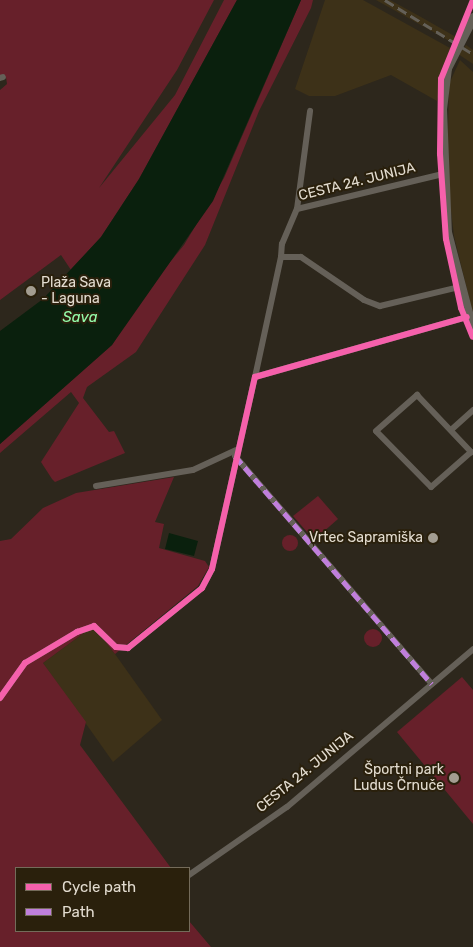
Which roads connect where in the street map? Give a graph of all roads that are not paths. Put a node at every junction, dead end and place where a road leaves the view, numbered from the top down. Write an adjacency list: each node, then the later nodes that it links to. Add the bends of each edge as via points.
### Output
1 (473, 17): 2 (street)
2 (470, 32): 4 (street, via 444,80)
3 (310, 111): 5 (street)
4 (443, 174): 5 (street, CESTA 24. JUNIJA); 7 (street, via 447,232)
5 (297, 209): 6 (street, CESTA 24. JUNIJA, via 282,244)
6 (281, 256): 7 (street, via 301,257 364,300 380,306); 10 (street, CESTA 24. JUNIJA)
7 (459, 287): 8 (street)
8 (467, 317): 9 (street); 10 (street)
9 (473, 331)
10 (255, 376): 13 (street, CESTA 24. JUNIJA)
11 (473, 410): 12 (street)
12 (451, 430): 14 (street); 14 (street, via 417,395 376,431 431,487)
13 (236, 453): 15 (street, via 193,470); 17 (street); 18 (street, CESTA 24. JUNIJA, via 212,569 202,588 128,648 121,649 98,628 87,627 24,663)
14 (472, 454)
15 (96, 486)
16 (473, 649): 17 (street, CESTA 24. JUNIJA)
17 (432, 684): 19 (street, CESTA 24. JUNIJA, via 287,807)
18 (0, 698)
19 (190, 874)

